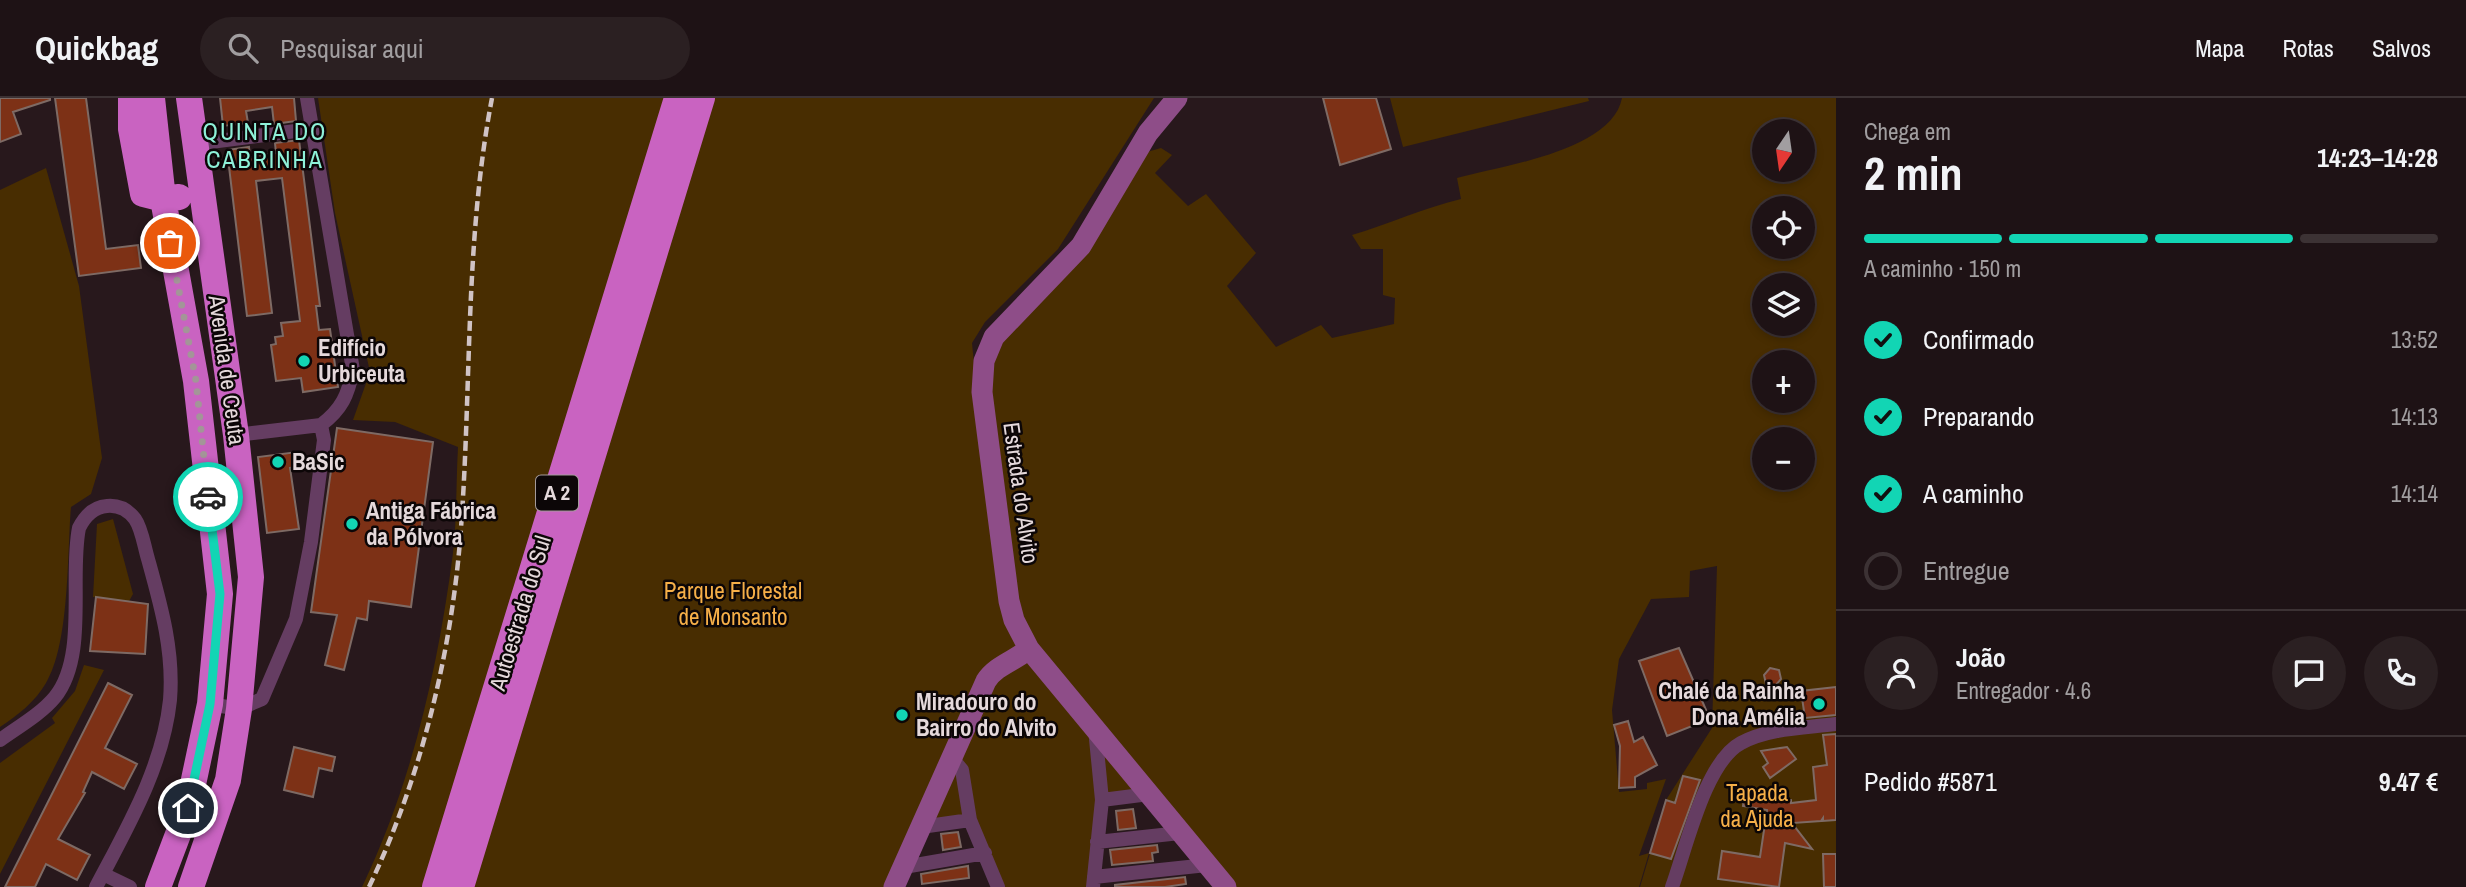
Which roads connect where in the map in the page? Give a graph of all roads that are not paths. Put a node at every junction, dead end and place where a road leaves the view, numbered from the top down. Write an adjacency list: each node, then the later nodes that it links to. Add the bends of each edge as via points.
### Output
1 (131, 98): 11 (highway, via 131,130 143,194)
2 (152, 98): 11 (highway, Avenida de Ceuta)
3 (189, 98): 9 (highway, Avenida de Ceuta)
4 (307, 98): 8 (street)
5 (677, 98): 37 (highway, Autoestrada do Sul / A 2)
6 (702, 98): 38 (highway, Autoestrada do Sul / A 2)
7 (1177, 98): 16 (street, Estrada do Alvito, via 1148,133 1081,246 994,337 984,361 984,406 1009,601)
8 (311, 129): 9 (street); 14 (street, via 353,370 338,411)
9 (195, 144): 10 (highway, Avenida de Ceuta)
10 (201, 194): 11 (highway); 12 (highway, Avenida de Ceuta)
11 (163, 199): 13 (highway, Avenida de Ceuta)
12 (212, 260): 13 (highway); 15 (highway, Avenida de Ceuta)
13 (174, 265): 17 (highway, Avenida de Ceuta, via 196,381 220,594)
14 (321, 425): 15 (street); 18 (street, via 324,440 316,504 296,619 262,699)
15 (236, 435): 18 (highway, Avenida de Ceuta, via 251,577)
16 (1029, 649): 20 (street, Estrada do Alvito); 22 (street, via 989,676)
17 (210, 704): 18 (street); 35 (highway, Avenida de Ceuta, via 188,808)
18 (239, 709): 36 (highway, Avenida de Ceuta, via 228,780)
19 (1836, 724): 42 (street, via 1774,731 1726,753 1713,775)
20 (1096, 727): 23 (street, Estrada do Alvito); 24 (street)
21 (0, 740): 32 (street, via 49,704 68,674 78,535 87,515 100,507 122,509 138,524 165,621 171,680 158,758)
22 (952, 758): 25 (street, via 962,770); 26 (street)
23 (1149, 794): 24 (street); 27 (street, Estrada do Alvito)
24 (1102, 800): 28 (street)
25 (970, 820): 26 (street); 29 (street)
26 (921, 827): 31 (street)
27 (1181, 833): 28 (street); 30 (street, Estrada do Alvito)
28 (1097, 842): 33 (street)
29 (985, 853): 31 (street); 40 (street)
30 (1207, 865): 33 (street); 41 (street, Estrada do Alvito)
31 (904, 867): 39 (street)
32 (99, 880): 34 (street)
33 (1094, 882)
34 (130, 887)
35 (158, 887)
36 (191, 887)
37 (435, 887)
38 (461, 887)
39 (894, 887)
40 (998, 887)
41 (1226, 887)
42 (1672, 887)

